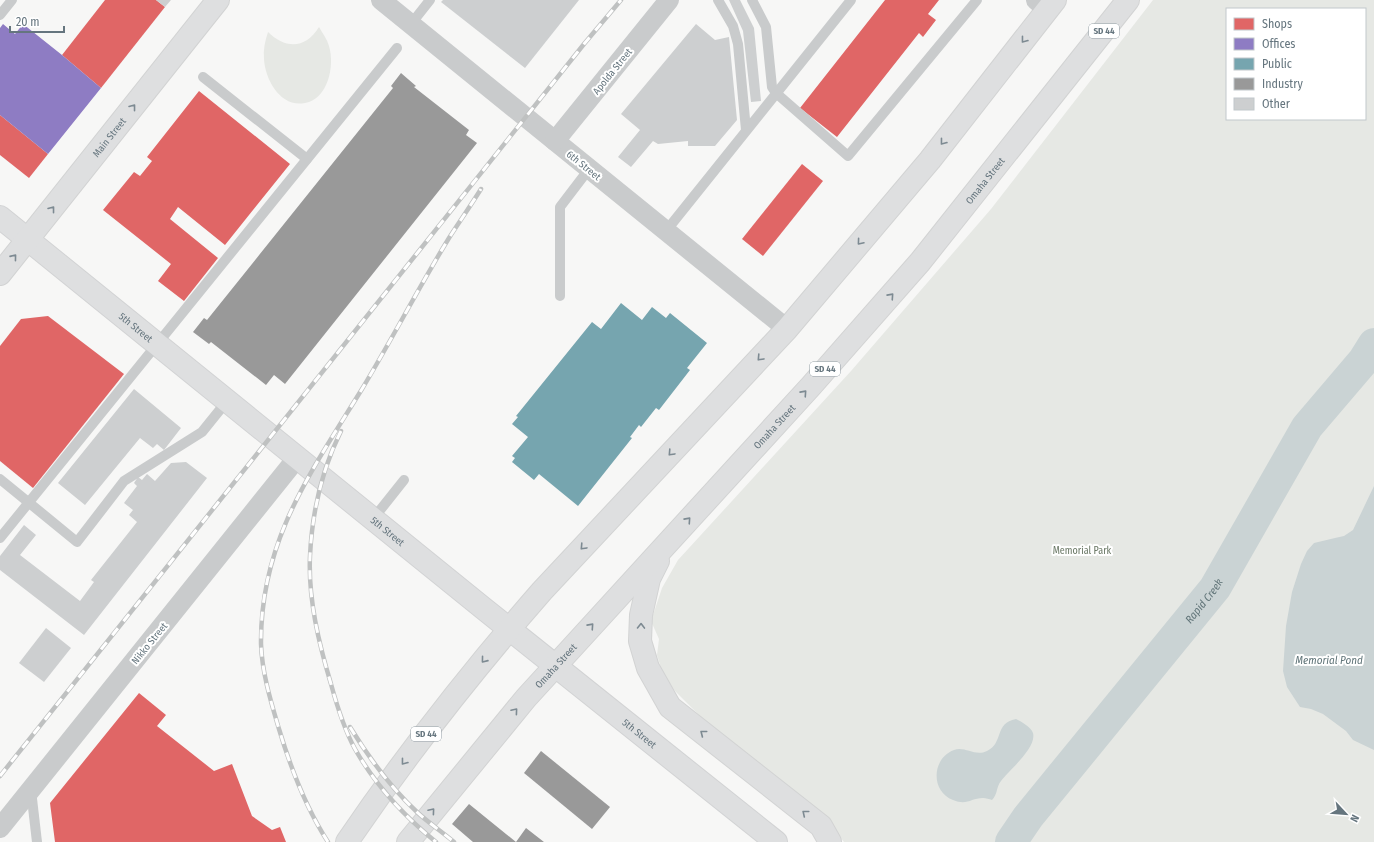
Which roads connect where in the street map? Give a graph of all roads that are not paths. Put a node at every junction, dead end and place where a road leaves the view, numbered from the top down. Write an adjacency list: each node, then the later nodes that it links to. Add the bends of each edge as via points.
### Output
1 (12, 0): 12 (lane)
2 (218, 0): 23 (main road, Main Street, one-way to 2)
3 (382, 0): 13 (street, 6th Street)
4 (430, 0): 13 (lane)
5 (669, 0): 18 (street, Apolda Street)
6 (718, 0): 17 (lane, via 733,26 738,44)
7 (752, 0): 16 (lane, via 766,27 772,87)
8 (851, 0): 16 (lane)
9 (977, 0): 16 (lane, via 848,156)
10 (1128, 0): 35 (main road, Omaha Street / SD 44, one-way to 10, via 920,262)
11 (1046, 3): 26 (main road, SD 44, one-way to 26, via 930,160)
12 (0, 15)
13 (411, 24): 18 (street, 6th Street)
14 (397, 48): 19 (lane)
15 (203, 77): 19 (lane)
16 (776, 93): 17 (lane)
17 (746, 130): 22 (lane)
18 (555, 141): 20 (street, 6th Street)
19 (307, 159): 27 (lane)
20 (589, 169): 22 (street, 6th Street); 25 (lane, via 560,207)
21 (0, 218): 23 (main road, 5th Street)
22 (666, 231): 26 (street, 6th Street)
23 (28, 240): 24 (main road, Main Street, one-way to 23); 27 (main road, 5th Street)
24 (0, 274)
25 (560, 296)
26 (787, 329): 36 (main road, SD 44, one-way to 36)
27 (158, 344): 28 (main road, 5th Street); 32 (lane)
28 (227, 401): 29 (main road, 5th Street); 32 (lane, via 202,432 124,481 77,542)
29 (297, 458): 33 (main road, 5th Street); 38 (street, Nikko Street)
30 (0, 478): 32 (lane)
31 (404, 480): 33 (lane)
32 (29, 502): 34 (lane)
33 (373, 519): 36 (main road, 5th Street)
34 (0, 538)
35 (666, 544): 37 (main road, Omaha Street / SD 44, one-way to 35); 44 (main road, one-way to 35, via 821,826 670,707 648,668 640,641 641,615 649,579)
36 (509, 629): 37 (main road, 5th Street); 41 (main road, SD 44, one-way to 41, via 385,785)
37 (556, 666): 42 (main road, Omaha Street / SD 44, one-way to 37); 43 (main road, 5th Street)
38 (31, 790): 39 (street, Nikko Street); 40 (lane)
39 (0, 828)
40 (37, 842)
41 (347, 842)
42 (408, 842)
43 (776, 842)
44 (830, 842)

